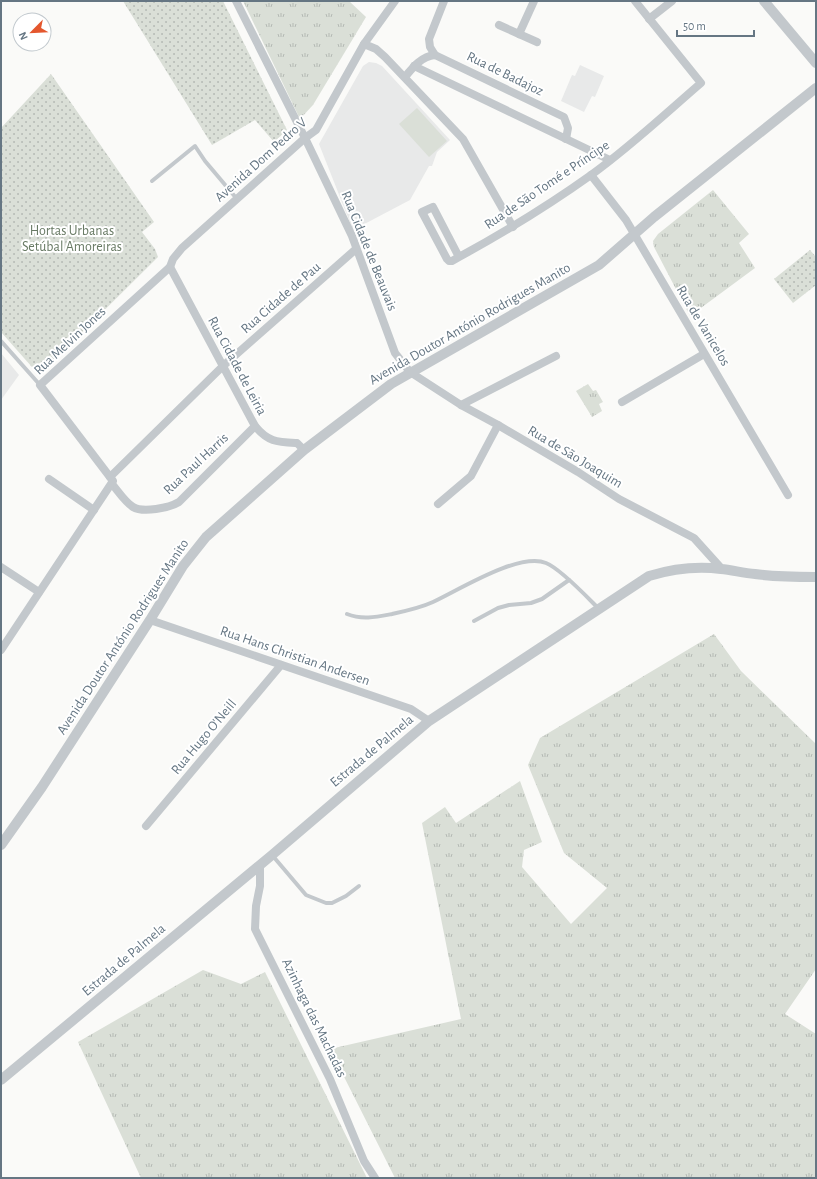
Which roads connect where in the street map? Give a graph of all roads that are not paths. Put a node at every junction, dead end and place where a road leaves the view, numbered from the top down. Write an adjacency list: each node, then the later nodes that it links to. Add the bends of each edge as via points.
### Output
1 (236, 1): 18 (street, Rua Cidade de Beauvais)
2 (395, 1): 12 (street, Avenida Dom Pedro V)
3 (444, 1): 13 (street, via 429,39)
4 (534, 1): 10 (street)
5 (635, 1): 8 (street)
6 (672, 1): 8 (street)
7 (764, 1): 14 (street)
8 (649, 19): 20 (street, Rua de São Tomé e Príncipe, via 701,83)
9 (499, 25): 10 (street)
10 (519, 34): 11 (street)
11 (537, 42)
12 (364, 44): 16 (street, via 379,51); 18 (street, Avenida Dom Pedro V, via 316,130)
13 (435, 55): 15 (street, via 428,56); 19 (street, Rua de Badajoz, via 564,117 568,128)
14 (816, 63)
15 (414, 66): 16 (street); 19 (street)
16 (405, 77): 24 (street, via 463,139)
17 (816, 88): 25 (street, Avenida Doutor António Rodrigues Manito)
18 (305, 138): 23 (street, Avenida Dom Pedro V); 26 (street, Rua Cidade de Beauvais)
19 (566, 139): 20 (street)
20 (610, 160): 21 (street, Rua de São Tomé e Príncipe)
21 (591, 175): 24 (street, Rua de São Tomé e Príncipe); 25 (street, Rua de Vanicelos)
22 (152, 181): 23 (lane, via 195,146)
23 (236, 199): 28 (street, Avenida Dom Pedro V, via 177,252)
24 (513, 227): 27 (street, Rua de São Tomé e Príncipe)
25 (634, 234): 30 (street, Rua de Vanicelos); 33 (street, Avenida Doutor António Rodrigues Manito, via 592,269)
26 (356, 249): 32 (street, Rua Cidade de Pau); 33 (street, Rua Cidade de Beauvais, via 395,353)
27 (460, 257): 27 (street, via 450,261 446,259 422,212 433,207)
28 (170, 267): 32 (street, Rua Cidade de Leiria); 34 (street, Rua Melvin Jones)
29 (1, 341): 34 (lane)
30 (704, 354): 35 (street); 42 (street, Rua de Vanicelos)
31 (556, 356): 36 (street)
32 (223, 366): 38 (street, Rua Cidade de Leiria); 41 (street, Rua Cidade de Pau)
33 (410, 372): 36 (street, Rua de São Joaquim); 39 (street, Avenida Doutor António Rodrigues Manito)
34 (40, 385): 41 (street, Rua Melvin Jones)
35 (622, 402)
36 (460, 405): 37 (street, Rua de São Joaquim)
37 (498, 425): 43 (street, via 471,476); 46 (street, Rua de São Joaquim, via 619,499 694,538)
38 (255, 426): 39 (street, Rua Cidade de Leiria, via 269,440 297,443); 41 (street, Rua Paul Harris, via 172,506 135,508)
39 (304, 450): 52 (street, Avenida Doutor António Rodrigues Manito, via 206,537 183,566)
40 (49, 479): 44 (street)
41 (112, 481): 44 (street, Rua Cidade de Pau)
42 (788, 495)
43 (438, 504)
44 (94, 510): 49 (street, Rua Cidade de Pau)
45 (1, 567): 49 (street)
46 (721, 568): 47 (street, Estrada de Palmela, via 754,574); 50 (street, Estrada de Palmela, via 699,567 649,576)
47 (816, 577)
48 (569, 580): 50 (lane); 51 (lane, via 548,563 524,561 409,611 376,618); 53 (lane, via 542,599 498,608)
49 (39, 592): 54 (street, Rua Cidade de Pau)
50 (599, 609): 56 (street, Estrada de Palmela)
51 (347, 614)
52 (150, 620): 55 (street, Rua Hans Christian Andersen); 58 (street, Avenida Doutor António Rodrigues Manito, via 42,787)
53 (474, 621)
54 (1, 650)
55 (281, 665): 56 (street, Rua Hans Christian Andersen, via 411,709); 57 (street, Rua Hugo O'Neill)
56 (429, 721): 59 (street, Estrada de Palmela)
57 (146, 826)
58 (1, 845)
59 (272, 855): 60 (street, Estrada de Palmela); 61 (lane, via 306,895 326,903 346,896)
60 (260, 865): 62 (street, Estrada de Palmela); 63 (street, Azinhaga das Machadas, via 255,929 330,1079 364,1160)
61 (359, 886)
62 (1, 1080)
63 (375, 1178)

